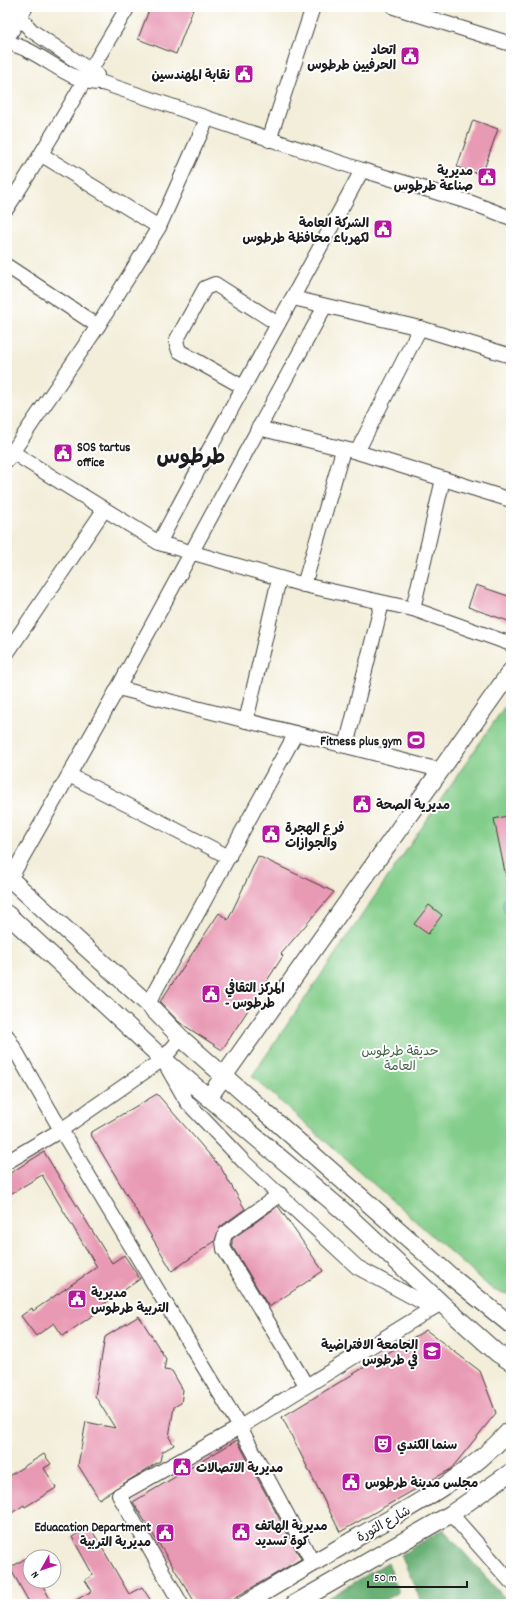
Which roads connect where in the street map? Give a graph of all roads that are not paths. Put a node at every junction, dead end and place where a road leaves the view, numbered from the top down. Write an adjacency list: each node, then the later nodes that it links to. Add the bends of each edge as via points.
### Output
1 (128, 7): 8 (street)
2 (313, 7): 10 (street)
3 (394, 7): 7 (street)
4 (18, 10): 5 (main road); 8 (street, via 40,37)
5 (7, 36)
6 (7, 43): 8 (street)
7 (511, 44)
8 (86, 75): 9 (street, via 102,84); 11 (street)
9 (207, 119): 10 (street); 15 (street)
10 (269, 140): 12 (street)
11 (42, 155): 13 (street); 15 (street)
12 (362, 170): 14 (street); 17 (street)
13 (7, 208)
14 (511, 218)
15 (159, 227): 20 (street)
16 (7, 266): 20 (street)
17 (293, 298): 18 (street); 19 (street)
18 (325, 306): 21 (street); 24 (street)
19 (278, 324): 23 (street); 23 (street, via 215,284 205,288 176,341 177,346 179,351)
20 (98, 326): 27 (street)
21 (420, 328): 22 (street); 26 (street)
22 (511, 356)
23 (243, 387): 31 (street)
24 (258, 428): 25 (street); 32 (street)
25 (343, 450): 26 (street); 34 (street)
26 (357, 452): 28 (street)
27 (9, 456): 30 (street)
28 (443, 479): 29 (street); 36 (street)
29 (511, 500)
30 (104, 510): 31 (street); 38 (street)
31 (159, 543): 32 (street)
32 (191, 552): 33 (street); 40 (street)
33 (279, 579): 34 (street); 41 (street)
34 (304, 585): 35 (street)
35 (382, 603): 36 (street); 43 (street)
36 (413, 609): 37 (street)
37 (511, 644)
38 (7, 652)
39 (511, 671): 44 (main road)
40 (118, 688): 41 (street); 45 (street)
41 (246, 720): 42 (street)
42 (296, 733): 43 (street); 46 (street)
43 (346, 746): 44 (street)
44 (440, 770): 53 (main road)
45 (69, 775): 46 (street); 47 (street)
46 (229, 857): 49 (street)
47 (8, 878): 49 (main road)
48 (7, 914): 52 (main road)
49 (148, 1004): 51 (main road)
50 (7, 1036): 55 (street)
51 (181, 1038): 52 (street); 53 (main road)
52 (163, 1059): 54 (main road); 55 (street); 57 (street, via 187,1102 245,1163)
53 (225, 1077): 54 (main road); 58 (main road)
54 (209, 1097): 59 (main road, via 342,1210)
55 (61, 1130): 56 (street); 64 (street)
56 (7, 1162)
57 (280, 1194): 59 (street, via 357,1267); 63 (street, via 225,1234 224,1249)
58 (487, 1305): 60 (main road); 61 (main road)
59 (436, 1306): 62 (main road); 63 (street)
60 (511, 1312)
61 (511, 1325)
62 (511, 1362)
63 (306, 1385): 64 (street)
64 (240, 1427): 68 (street); 70 (street, via 119,1494)
65 (511, 1429): 68 (main road, شارع الثورة, via 493,1450 440,1490)
66 (511, 1472): 67 (main road, شارع الثورة)
67 (451, 1514): 69 (street); 72 (main road, شارع الثورة)
68 (313, 1562): 71 (main road, شارع الثورة)
69 (511, 1582)
70 (180, 1604)
71 (245, 1604)
72 (294, 1604)

